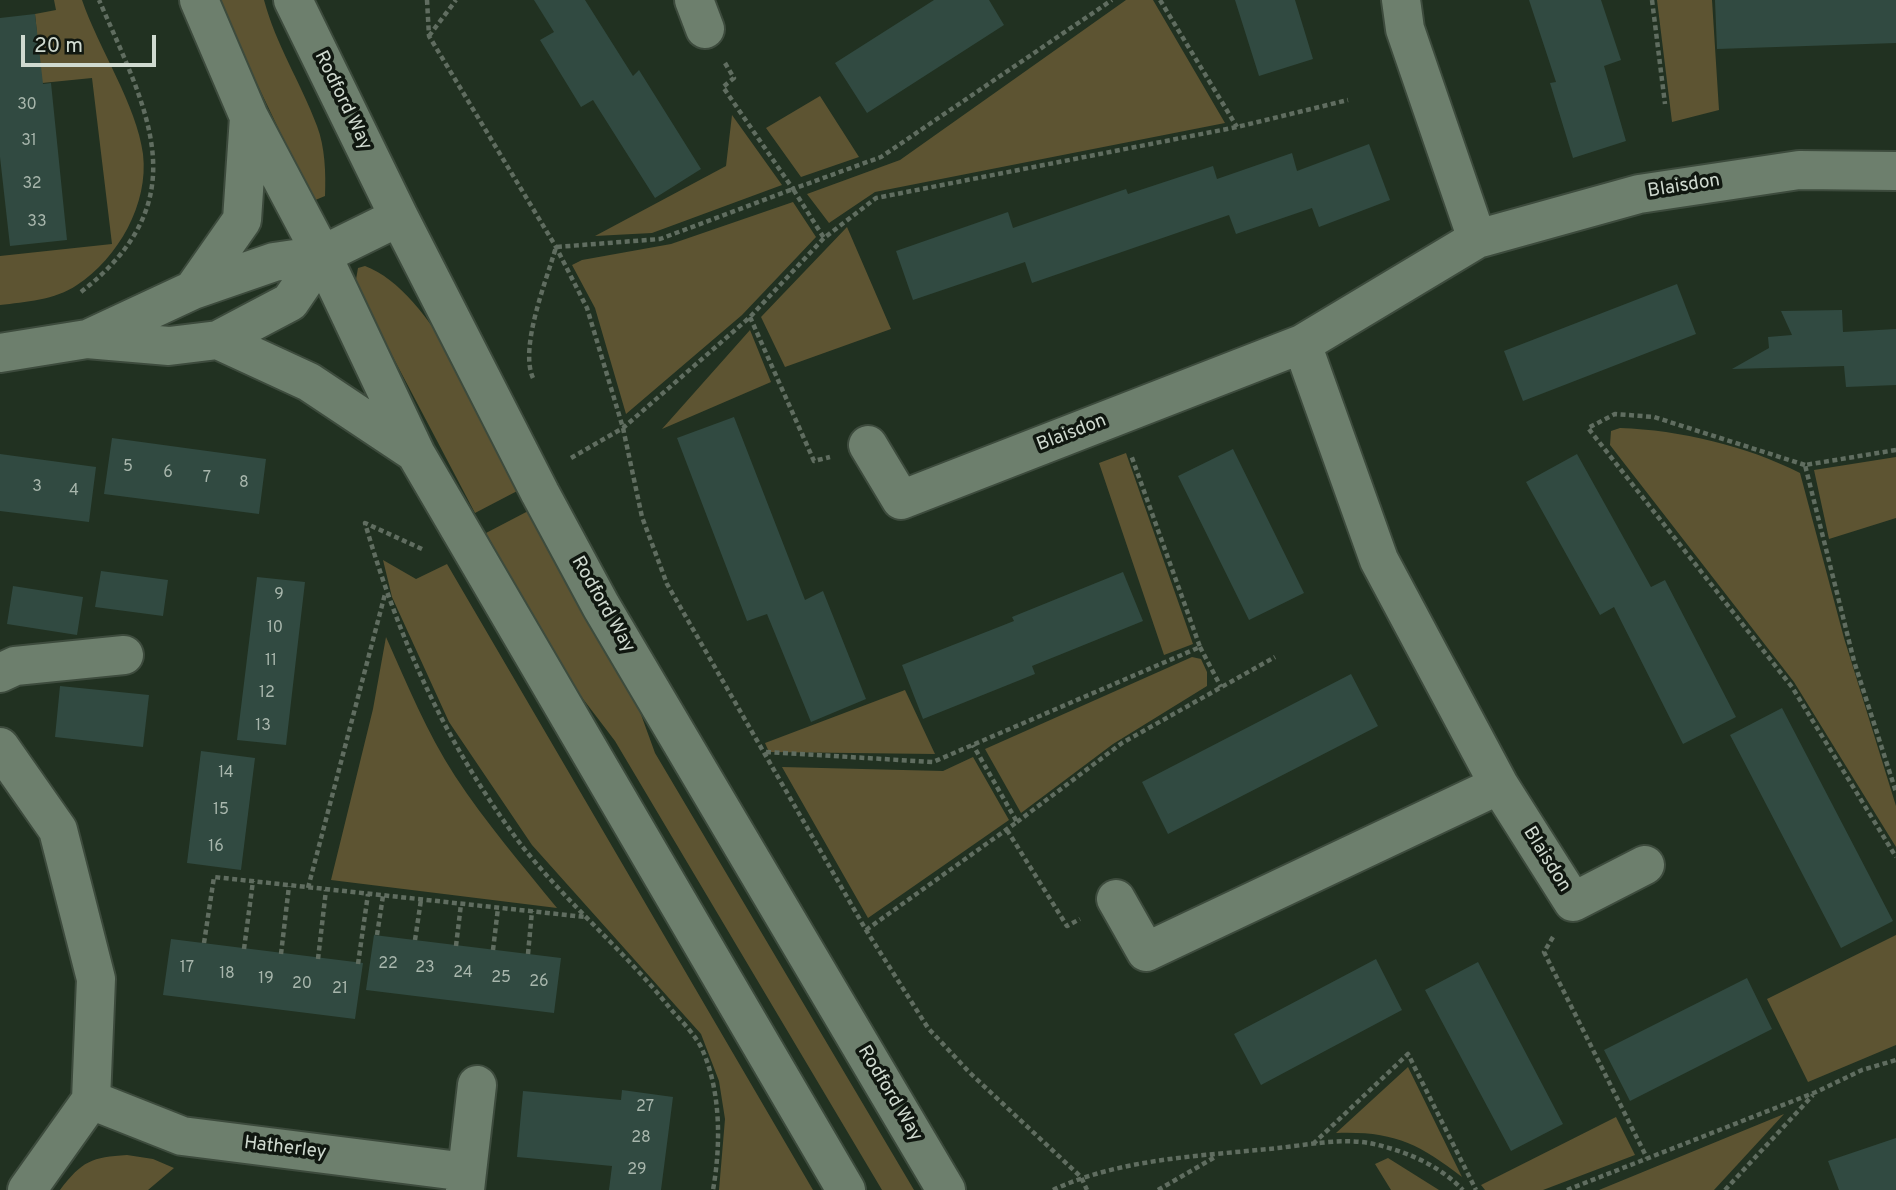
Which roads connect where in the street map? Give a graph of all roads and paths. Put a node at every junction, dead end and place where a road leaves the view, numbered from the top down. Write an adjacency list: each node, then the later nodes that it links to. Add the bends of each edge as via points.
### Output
1 (99, 0): 24 (path, via 146,110 154,148 151,190 137,234 108,271)
2 (199, 0): 14 (street)
3 (293, 0): 18 (street, Rodford Way)
4 (427, 0): 10 (path)
5 (456, 0): 10 (path)
6 (1111, 0): 17 (path, via 881,157)
7 (1160, 0): 15 (path)
8 (1401, 0): 20 (street, via 1405,29)
9 (1652, 0): 13 (path)
10 (429, 36): 21 (path)
11 (734, 78): 17 (path, via 723,88)
12 (1348, 100): 15 (path)
13 (1665, 104)
14 (249, 117): 22 (street); 23 (street, via 242,220)
15 (1237, 127): 19 (path, via 876,198)
16 (1896, 171): 20 (street, Blaisdon, via 1799,170 1639,194)
17 (793, 189): 19 (path); 21 (path, via 660,239)
18 (399, 217): 22 (street); 39 (street, Rodford Way)
19 (824, 238): 25 (path)
20 (1477, 240): 28 (street, Blaisdon)
21 (555, 247): 30 (path, via 532,336 528,368); 32 (path, via 587,308)
22 (322, 256): 23 (street, via 274,262); 27 (street, via 290,303); 36 (street)
23 (193, 290): 26 (street)
24 (78, 294)
25 (750, 317): 32 (path); 33 (path, via 814,461)
26 (87, 339): 27 (street, via 169,346); 29 (street)
27 (218, 340): 36 (street, via 309,382)
28 (1302, 344): 31 (street, Blaisdon); 50 (street, Blaisdon, via 1379,560)
29 (0, 353)
30 (537, 388)
31 (1117, 416): 33 (street, Blaisdon, via 901,500); 42 (path)
32 (623, 428): 37 (path); 49 (path, via 642,517 667,584)
33 (867, 445)
34 (565, 447): 37 (path)
35 (1896, 450): 38 (path)
36 (416, 454): 40 (street)
37 (570, 458): 39 (path, via 581,472)
38 (1805, 465): 51 (path, via 1854,662); 54 (path, via 1654,418 1615,414 1588,428 1792,687)
39 (540, 493): 92 (street, Rodford Way, via 601,606)
40 (464, 536): 41 (path, via 429,552 365,523); 91 (street)
41 (385, 593): 58 (path); 68 (path, via 436,714 519,842)
42 (1200, 648): 46 (path); 47 (path)
43 (124, 655): 45 (street, via 15,666)
44 (1275, 657): 46 (path)
45 (0, 673)
46 (1221, 687): 52 (path, via 1122,743)
47 (973, 745): 49 (path, via 933,762); 52 (path)
48 (0, 747): 83 (street, via 58,830 96,979)
49 (765, 751): 69 (path)
50 (1499, 785): 62 (street, via 1146,952); 64 (street, Blaisdon)
51 (1896, 792)
52 (1017, 822): 53 (path)
53 (1007, 830): 62 (path, via 1067,926); 69 (path)
54 (1896, 857)
55 (1645, 865): 64 (street, Blaisdon)
56 (253, 881): 57 (path); 72 (path, via 214,877); 74 (path)
57 (289, 886): 58 (path); 76 (path)
58 (308, 888): 59 (path)
59 (326, 890): 60 (path); 78 (path)
60 (368, 894): 61 (path); 79 (path)
61 (383, 896): 63 (path); 70 (path)
62 (1116, 899)
63 (421, 900): 65 (path); 71 (path)
64 (1573, 902): 86 (path, via 1544,952)
65 (461, 904): 66 (path); 73 (path)
66 (498, 908): 67 (path); 75 (path)
67 (532, 911): 68 (path); 77 (path)
68 (586, 917): 90 (path, via 649,981 701,1047 715,1089 718,1164)
69 (866, 930): 87 (path, via 928,1028)
70 (377, 935)
71 (415, 940)
72 (204, 943)
73 (456, 946)
74 (244, 949)
75 (493, 950)
76 (281, 954)
77 (528, 954)
78 (318, 959)
79 (358, 964)
80 (1896, 1060): 82 (path)
81 (477, 1085): 88 (street)
82 (1815, 1092): 86 (path); 99 (path)
83 (91, 1100): 88 (street, Hatherley, via 183,1136); 89 (street)
84 (1313, 1144): 85 (path); 96 (path, via 1366,1143 1418,1157); 97 (path, via 1408,1054)
85 (1218, 1154): 87 (path); 95 (path)
86 (1647, 1158): 98 (path)
87 (1081, 1177): 93 (path); 94 (path)
88 (466, 1181)
89 (27, 1190)
90 (713, 1190)
91 (846, 1190)
92 (946, 1190)
93 (1053, 1190)
94 (1087, 1190)
95 (1158, 1190)
96 (1463, 1190)
97 (1476, 1190)
98 (1567, 1190)
99 (1725, 1190)

